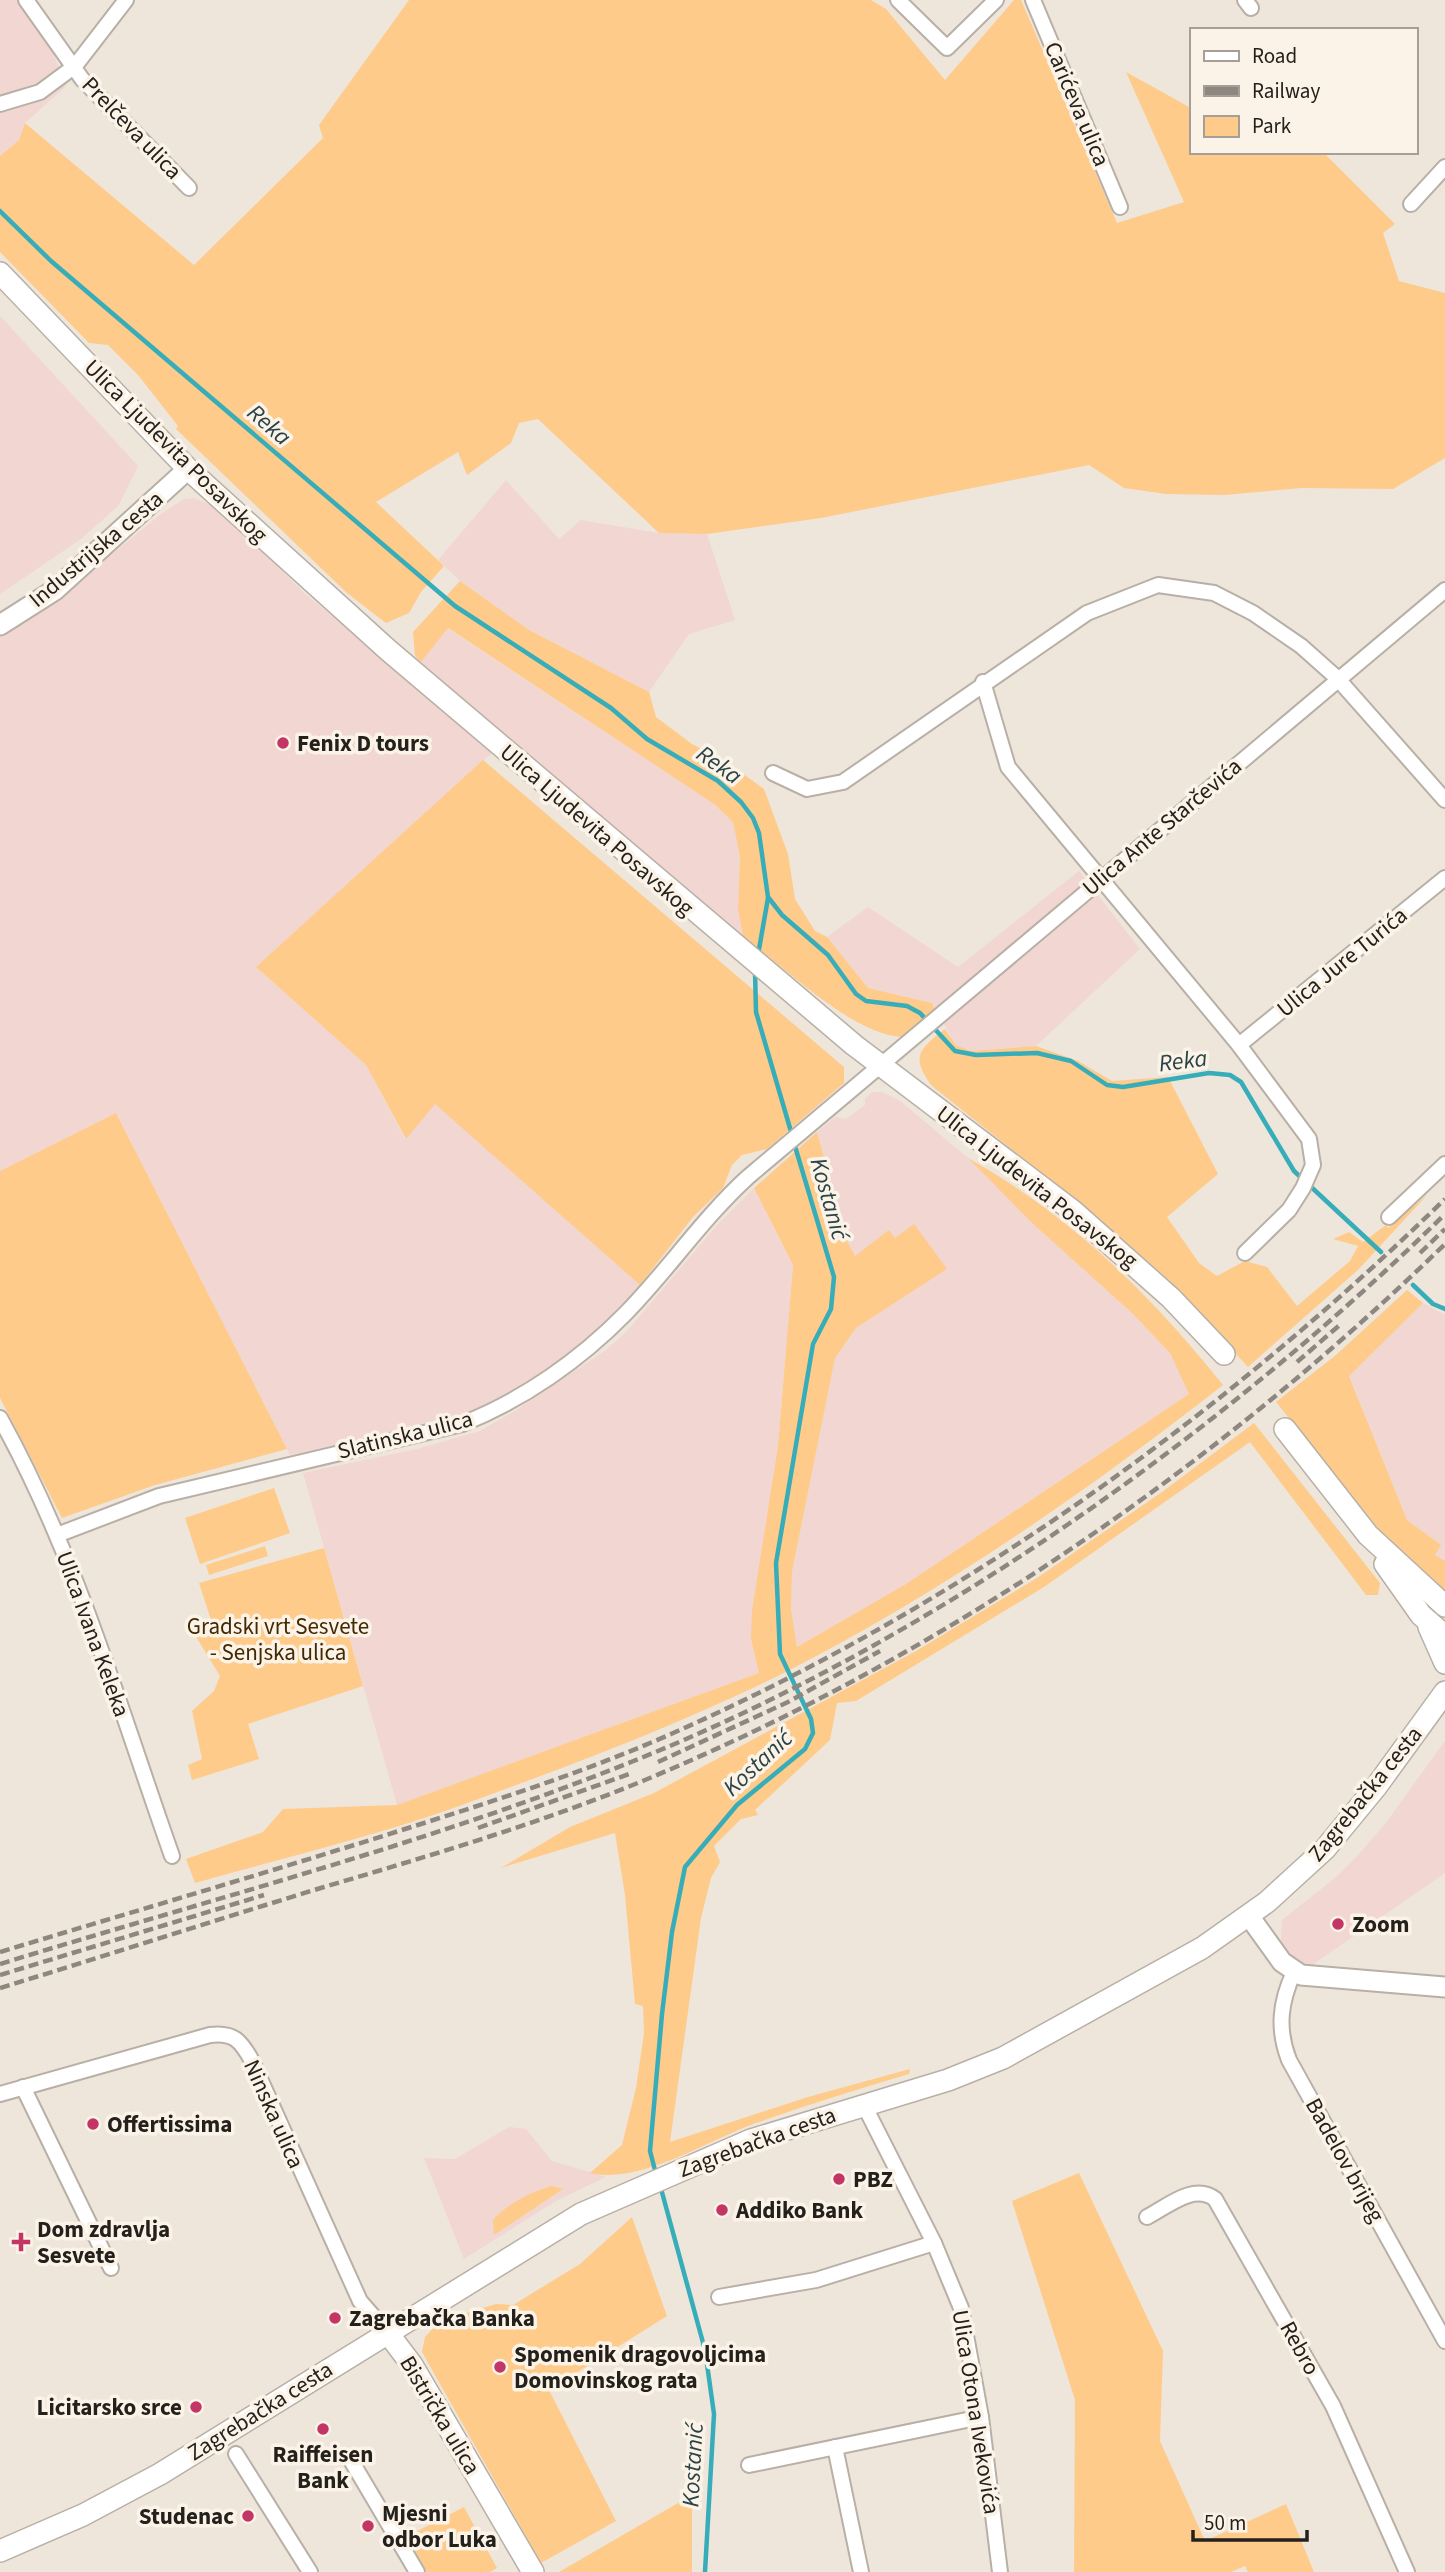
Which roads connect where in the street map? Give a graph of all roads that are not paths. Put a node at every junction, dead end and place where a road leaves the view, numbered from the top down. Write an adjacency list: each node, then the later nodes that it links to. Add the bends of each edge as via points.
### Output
1 (26, 0): 6 (street, Prelčeva ulica)
2 (126, 0): 6 (street, Prelčeva ulica)
3 (898, 0): 4 (street, via 947,48)
4 (996, 0)
5 (1033, 0): 11 (street, Carićeva ulica)
6 (75, 66): 7 (street, Prelčeva ulica, via 40,92); 9 (street, Prelčeva ulica, via 82,79)
7 (0, 103)
8 (1445, 167): 10 (street)
9 (189, 188)
10 (1411, 204)
11 (1120, 208)
12 (0, 273): 13 (main road, Ulica Ljudevita Posavskog)
13 (188, 469): 15 (street, Industrijska cesta, via 55,590); 23 (main road, Ulica Ljudevita Posavskog, via 388,650)
14 (1445, 590): 16 (street, Ulica Ante Starčevića)
15 (0, 625)
16 (1338, 678): 17 (street, via 1253,613 1214,593 1158,585 1087,613); 19 (street); 21 (street, Ulica Ante Starčevića)
17 (982, 682): 18 (street, via 843,782 807,789); 21 (street, via 1008,767)
18 (773, 773)
19 (1445, 800)
20 (1445, 878): 22 (street, Ulica Jure Turića)
21 (1100, 879): 22 (street); 23 (street, Ulica Ante Starčevića)
22 (1239, 1045): 26 (street, via 1309,1139 1313,1165 1289,1210)
23 (881, 1065): 27 (main road, Ulica Ljudevita Posavskog, via 1073,1211 1143,1270); 30 (street, Slatinska ulica, via 716,1206 603,1336 498,1408 435,1433 159,1496)
24 (1445, 1164): 25 (street)
25 (1390, 1217)
26 (1245, 1253)
27 (1224, 1354)
28 (0, 1418): 30 (street, Ulica Ivana Keleka)
29 (1285, 1429): 31 (main road)
30 (57, 1535): 37 (street, Ulica Ivana Keleka)
31 (1368, 1535): 32 (main road); 33 (main road)
32 (1444, 1604)
33 (1427, 1622): 34 (main road); 35 (main road)
34 (1445, 1636)
35 (1445, 1663)
36 (1445, 1692): 38 (main road, Zagrebačka cesta, via 1334,1839)
37 (172, 1856)
38 (1249, 1916): 39 (street); 43 (main road, Zagrebačka cesta, via 1189,1956 1003,2058)
39 (1294, 1972): 40 (street); 49 (street, Badelov brijeg, via 1281,2021 1289,2060)
40 (1445, 1987)
41 (23, 2087): 42 (street, Ninska ulica); 46 (street); 48 (street, Ninska ulica, via 211,2035 237,2038 258,2074 360,2301)
42 (0, 2094)
43 (864, 2105): 45 (street, Ulica Otona Ivekovića); 48 (main road, Zagrebačka cesta, via 751,2140 639,2186 547,2232)
44 (1147, 2217): 61 (street, Rebro, via 1194,2192 1215,2199 1333,2406)
45 (934, 2243): 47 (street, via 816,2280); 50 (street, Ulica Otona Ivekovića, via 961,2308)
46 (111, 2268)
47 (719, 2297)
48 (387, 2332): 55 (main road, Zagrebačka cesta, via 160,2474); 56 (main road, Bistrička ulica, via 412,2365)
49 (1445, 2341)
50 (981, 2417): 51 (street); 60 (street, Ulica Otona Ivekovića)
51 (835, 2447): 54 (street); 59 (street)
52 (236, 2454): 57 (street)
53 (352, 2462): 58 (street)
54 (749, 2465)
55 (9, 2547)
56 (530, 2571)
57 (310, 2572)
58 (417, 2572)
59 (862, 2572)
60 (1000, 2572)
61 (1407, 2572)

